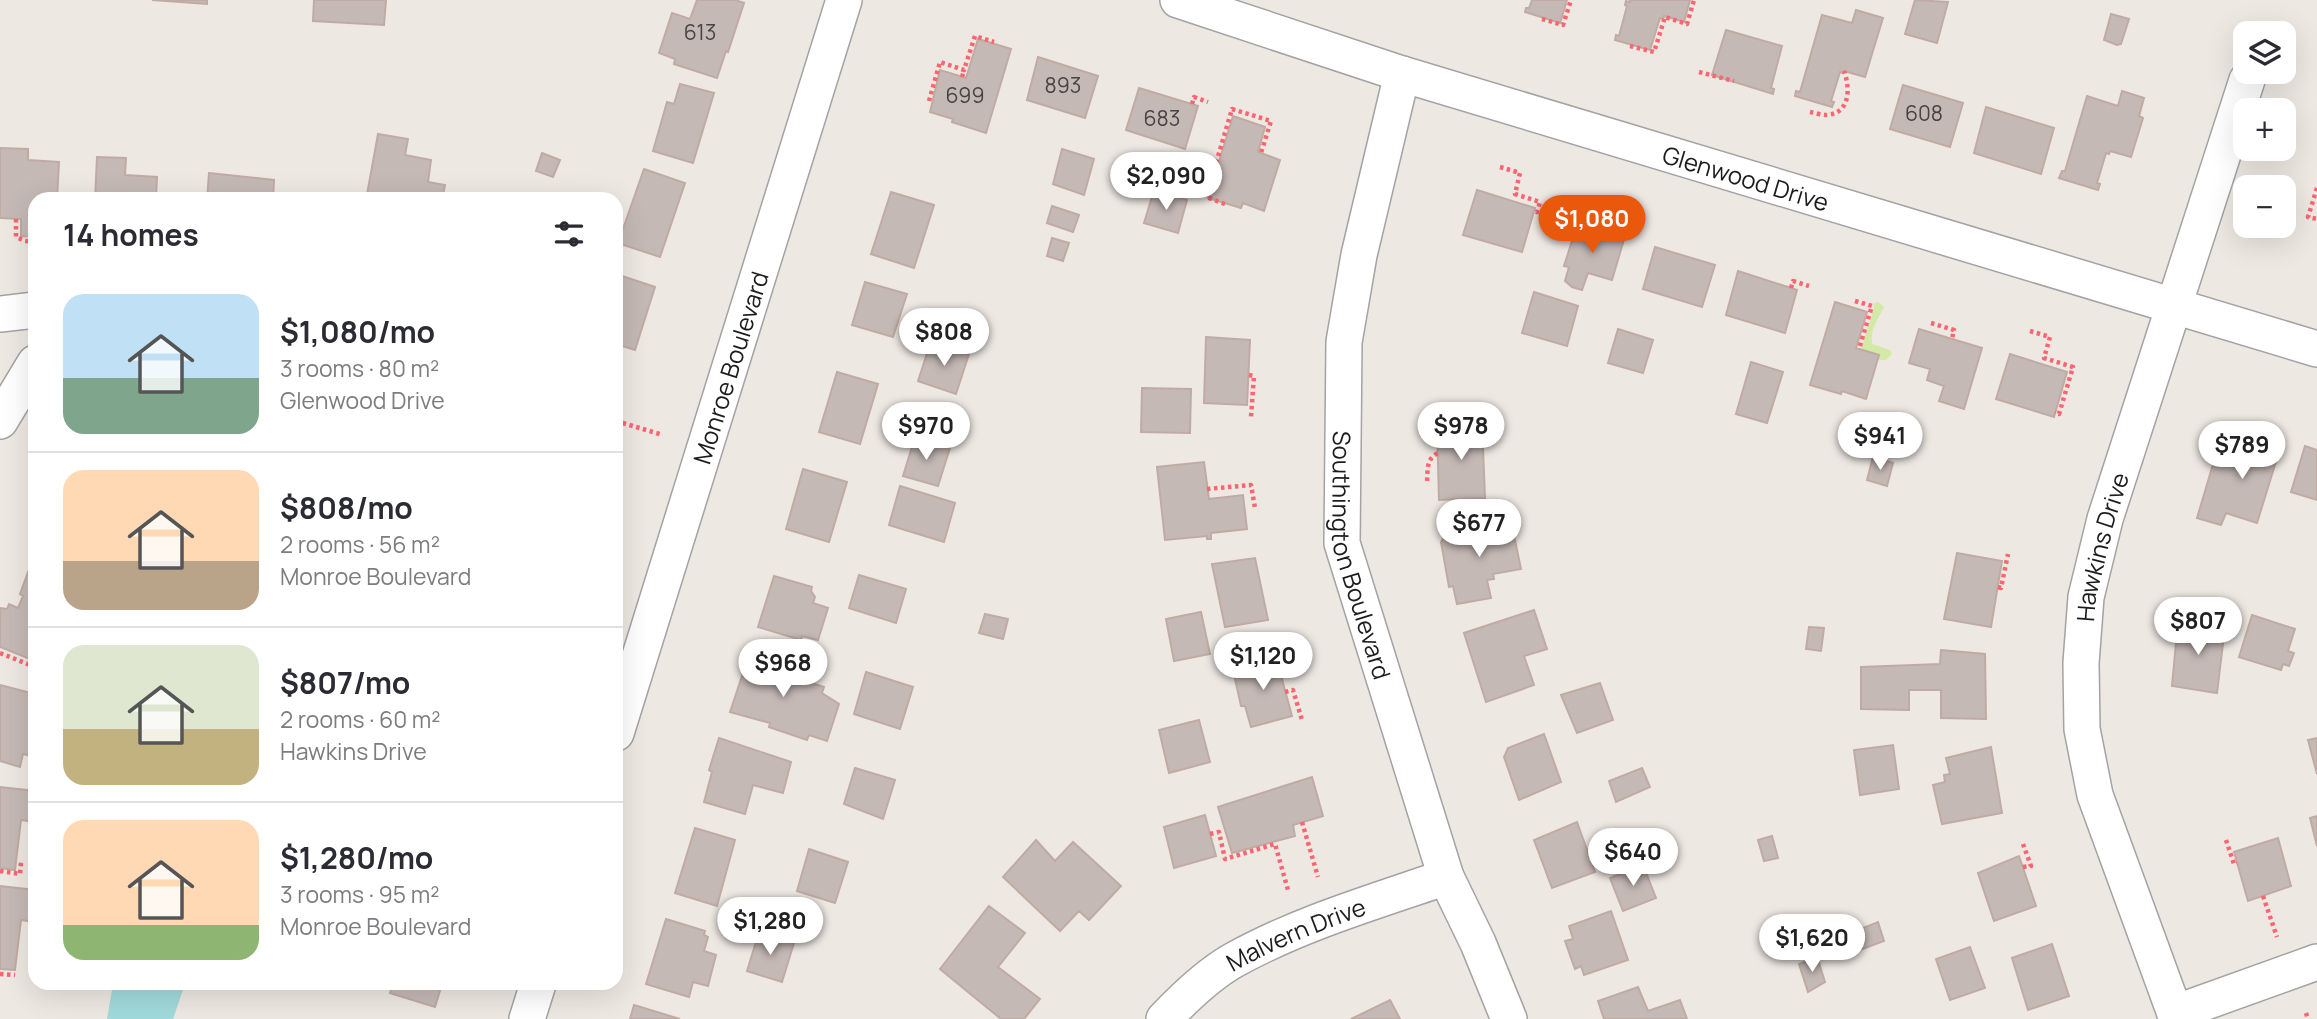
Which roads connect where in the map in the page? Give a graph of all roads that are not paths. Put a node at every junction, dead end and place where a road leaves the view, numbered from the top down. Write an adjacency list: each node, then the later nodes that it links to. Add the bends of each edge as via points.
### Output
1 (844, 0): 11 (street, Monroe Boulevard)
2 (1178, 0): 3 (street, Glenwood Drive)
3 (1402, 74): 5 (street, Glenwood Drive); 12 (street, Southington Boulevard, via 1359,255 1344,342 1342,543)
4 (2246, 84): 5 (street, Hawkins Drive)
5 (2173, 305): 8 (street, Glenwood Drive); 15 (street, Hawkins Drive, via 2105,519 2086,597 2081,663 2082,729 2095,795)
6 (28, 311): 7 (street)
7 (0, 314)
8 (2317, 349)
9 (28, 375): 10 (street)
10 (0, 421)
11 (623, 710)
12 (1446, 877): 17 (street, Malvern Drive, via 1298,929 1232,961); 18 (street, Southington Boulevard)
13 (2317, 962): 15 (street)
14 (536, 990): 16 (street)
15 (2176, 1016)
16 (527, 1019)
17 (1164, 1019)
18 (1509, 1019)

